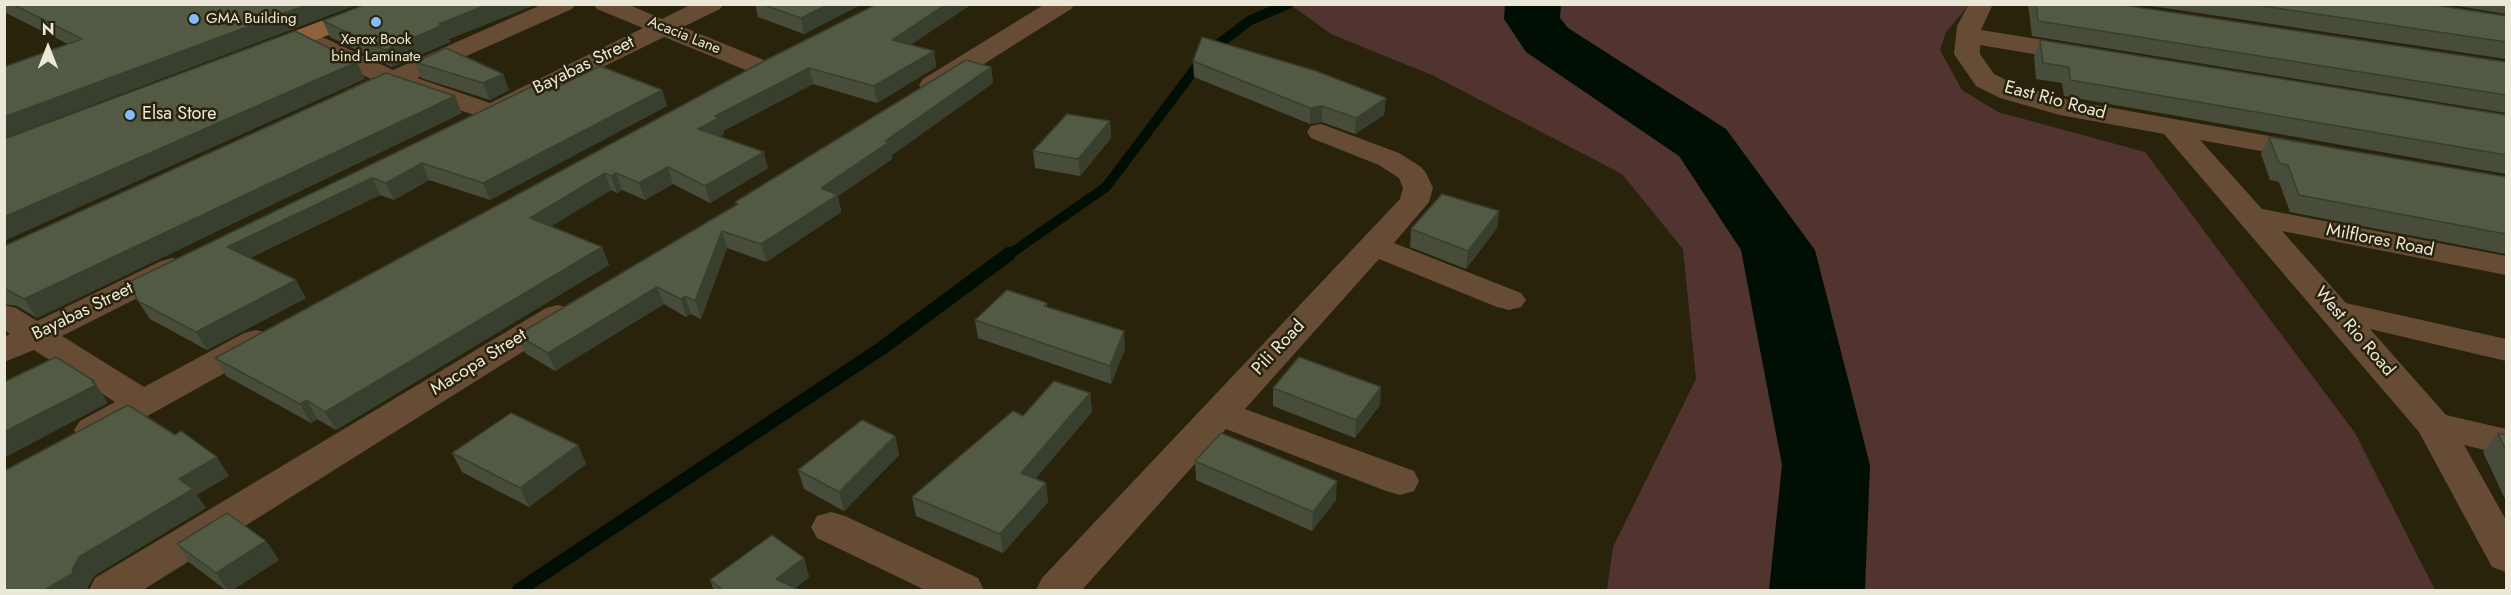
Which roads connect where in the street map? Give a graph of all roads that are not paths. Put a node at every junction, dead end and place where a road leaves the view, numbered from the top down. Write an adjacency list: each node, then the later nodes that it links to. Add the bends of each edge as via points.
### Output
1 (344, 4): 10 (main road, via 239,52)
2 (390, 4): 10 (main road)
3 (564, 4): 12 (street)
4 (605, 4): 8 (street, Acacia Lane)
5 (712, 4): 8 (street, Bayabas Street)
6 (1063, 4): 14 (street)
7 (1981, 4): 9 (street)
8 (664, 28): 13 (street, Acacia Lane, via 773,62); 16 (street, Bayabas Street)
9 (1967, 35): 11 (street); 18 (street, East Rio Road, via 1967,54 1985,80 2009,92 2070,109)
10 (303, 36): 12 (street)
11 (2108, 58)
12 (392, 79): 15 (street); 16 (street)
13 (731, 84)
14 (911, 98)
15 (327, 109)
16 (489, 112): 17 (street, Bayabas Street)
17 (457, 128)
18 (2174, 128): 20 (street, East Rio Road); 21 (street, West Rio Road)
19 (1321, 132): 22 (street, Pili Road, via 1389,159 1411,173 1418,188 1414,202)
20 (2334, 156)
21 (2254, 217): 24 (street, Milflores Road); 27 (street, West Rio Road)
22 (1373, 246): 26 (street); 34 (street, Pili Road)
23 (199, 255): 30 (street, Bayabas Street)
24 (2506, 265)
25 (586, 297): 41 (street, Macopa Street)
26 (1509, 300)
27 (2335, 311): 31 (street); 35 (street, West Rio Road)
28 (4, 315): 30 (street)
29 (287, 325): 33 (street)
30 (38, 335): 32 (street, Bayabas Street); 33 (street)
31 (2506, 350)
32 (4, 351)
33 (143, 403): 37 (street)
34 (1220, 413): 38 (street); 43 (street, Pili Road)
35 (2434, 425): 36 (street); 40 (street, West Rio Road)
36 (2506, 442)
37 (64, 446)
38 (1401, 481)
39 (831, 528): 42 (street)
40 (2506, 556)
41 (110, 591)
42 (963, 591)
43 (1057, 591)

